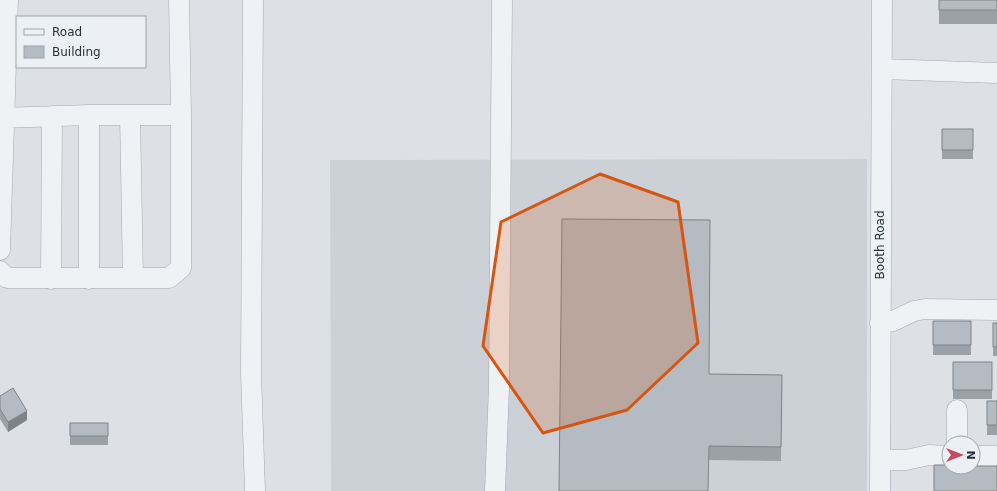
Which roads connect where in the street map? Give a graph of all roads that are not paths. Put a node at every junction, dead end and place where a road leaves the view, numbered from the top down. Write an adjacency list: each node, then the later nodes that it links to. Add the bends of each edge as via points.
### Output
1 (8, 0): 12 (street)
2 (178, 0): 10 (street)
3 (253, 0): 26 (street, via 250,373)
4 (502, 0): 27 (street, via 500,386)
5 (882, 0): 6 (street, Booth Road)
6 (882, 69): 7 (street); 19 (street, Booth Road)
7 (997, 73)
8 (130, 114): 9 (street); 10 (street); 15 (street)
9 (89, 115): 11 (street); 16 (street)
10 (181, 115): 15 (street, via 181,268 169,278)
11 (52, 116): 12 (street); 17 (street)
12 (3, 118): 13 (street)
13 (0, 250)
14 (0, 271): 17 (street, via 7,278)
15 (133, 277): 16 (street)
16 (89, 278): 17 (street)
17 (51, 279)
18 (997, 310): 19 (street, via 914,310 893,321)
19 (880, 323): 25 (street, Booth Road)
20 (957, 410): 21 (street)
21 (957, 435)
22 (941, 456): 25 (street)
23 (981, 456): 24 (street)
24 (997, 456)
25 (880, 460): 28 (street, Booth Road)
26 (255, 491)
27 (495, 491)
28 (880, 491)

